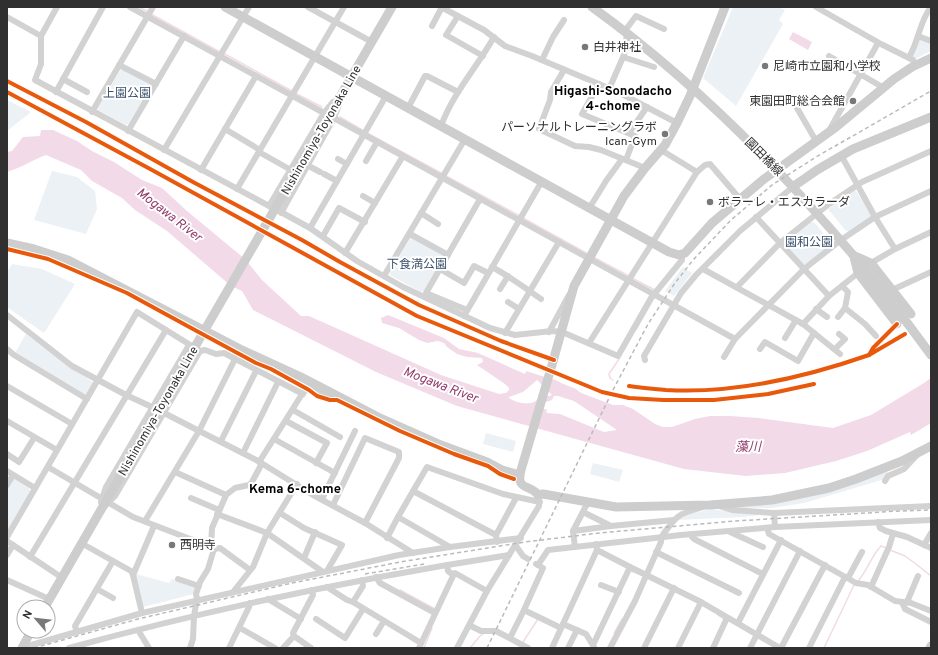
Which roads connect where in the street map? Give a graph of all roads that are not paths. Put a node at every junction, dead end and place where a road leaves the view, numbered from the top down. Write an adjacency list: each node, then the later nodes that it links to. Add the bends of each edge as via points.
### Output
1 (57, 7): 24 (street)
2 (104, 7): 46 (street)
3 (130, 7): 14 (street)
4 (225, 7): 18 (street)
5 (249, 7): 18 (street)
6 (308, 7): 20 (street)
7 (344, 7): 20 (street)
8 (392, 7): 29 (street, Nishinomiya-Toyonaka Line)
9 (441, 7): 15 (street); 21 (street)
10 (725, 7): 51 (street)
11 (816, 7): 30 (street)
12 (931, 7): 16 (street)
13 (594, 8): 23 (street, 園田橋線)
14 (150, 12): 25 (street); 39 (street)
15 (458, 16): 27 (street); 32 (street, via 446,35)
16 (928, 16): 26 (street)
17 (7, 17): 24 (street)
18 (243, 17): 31 (street); 34 (street)
19 (564, 20): 38 (street)
20 (335, 22): 29 (street); 34 (street)
21 (432, 26)
22 (664, 29): 23 (street, via 636,16)
23 (625, 33): 35 (street); 51 (street, 園田橋線)
24 (41, 36): 53 (street, via 42,64 34,80)
25 (184, 36): 31 (street); 47 (street)
26 (918, 36): 28 (street); 36 (street)
27 (494, 37): 32 (street); 38 (street, via 505,46)
28 (931, 41)
29 (372, 42): 45 (street, Nishinomiya-Toyonaka Line)
30 (878, 43): 36 (street); 43 (street)
31 (221, 54): 44 (street); 75 (street)
32 (483, 56): 55 (street)
33 (829, 56): 43 (street)
34 (315, 57): 45 (street); 56 (street)
35 (623, 57): 41 (street); 50 (street)
36 (909, 58): 40 (street)
37 (931, 58): 40 (street)
38 (542, 60): 42 (street)
39 (119, 65): 47 (street); 61 (street)
40 (916, 65): 52 (street)
41 (654, 67)
42 (564, 70): 48 (street); 82 (street, via 552,92 539,129 576,147 589,147)
43 (861, 74): 52 (street); 69 (street)
44 (256, 76): 56 (street); 67 (street)
45 (352, 76): 49 (street, Nishinomiya-Toyonaka Line); 57 (street)
46 (63, 79): 53 (street); 54 (street)
47 (156, 84): 68 (street)
48 (599, 84): 50 (street); 71 (street, via 582,114)
49 (346, 87): 62 (street); 64 (street); 89 (street, Nishinomiya-Toyonaka Line)
50 (608, 88): 58 (street)
51 (693, 88): 65 (street); 88 (street, 園田橋線)
52 (884, 88): 69 (street)
53 (56, 92): 61 (street)
54 (87, 92)
55 (458, 92): 59 (street, via 424,76); 66 (street)
56 (294, 93): 62 (street); 77 (street)
57 (386, 96): 59 (street); 70 (street)
58 (647, 107): 65 (street); 71 (street)
59 (408, 108): 66 (street)
60 (797, 108): 73 (street)
61 (92, 112): 68 (street)
62 (324, 113): 89 (street)
63 (931, 117): 79 (street)
64 (334, 118): 70 (street); 85 (street)
65 (677, 123): 76 (street)
66 (441, 126): 72 (street)
67 (225, 129): 77 (street); 87 (street)
68 (128, 131): 75 (street)
69 (829, 132): 73 (street)
70 (365, 133): 74 (street); 84 (street)
71 (629, 133): 82 (street, via 635,136)
72 (465, 139): 91 (street); 93 (street)
73 (816, 141): 88 (street)
74 (377, 142): 80 (street); 83 (street)
75 (164, 150): 87 (street)
76 (661, 150): 86 (street); 90 (street)
77 (260, 151): 89 (street); 96 (street)
78 (931, 151): 94 (street)
79 (841, 155): 94 (street); 95 (street)
80 (403, 156): 91 (street); 101 (street)
81 (338, 159): 84 (street)
82 (624, 159): 86 (street); 102 (street)
83 (366, 161)
84 (347, 164): 92 (street)
85 (307, 165): 92 (street); 103 (street)
86 (645, 168): 109 (street)
87 (201, 170): 96 (street)
88 (777, 170): 95 (street, 園田橋線); 100 (street)
89 (293, 172): 103 (street, Nishinomiya-Toyonaka Line)
90 (697, 172): 100 (street, via 710,164); 118 (street)
91 (443, 176): 99 (street); 104 (street)
92 (337, 181): 112 (street)
93 (542, 181): 102 (street); 108 (street)
94 (857, 185): 105 (street); 107 (street)
95 (794, 186): 105 (street, 園田橋線); 106 (street)
96 (237, 189): 103 (street)
97 (931, 192): 107 (street)
98 (363, 196): 101 (street)
99 (480, 199): 108 (street); 123 (street)
100 (740, 199): 124 (street)
101 (376, 203): 110 (street)
102 (590, 207): 109 (street)
103 (276, 208): 112 (street); 161 (street, Nishinomiya-Toyonaka Line)
104 (421, 213): 111 (street); 114 (street)
105 (817, 213): 116 (street, 園田橋線); 120 (street)
106 (756, 217): 120 (street); 130 (street)
107 (875, 217): 116 (street); 121 (street)
108 (520, 218): 117 (street); 128 (street)
109 (611, 218): 118 (street); 125 (street)
110 (364, 222): 115 (street, via 339,208); 122 (street)
111 (438, 224)
112 (310, 228): 115 (street)
113 (931, 232): 121 (street)
114 (410, 234): 123 (street); 135 (street)
115 (323, 236): 122 (street)
116 (841, 240): 126 (street, 園田橋線); 131 (street)
117 (559, 242): 125 (street); 142 (street)
118 (653, 242): 124 (street, via 673,254); 137 (street)
119 (7, 243): 161 (street, via 68,260)
120 (780, 243): 131 (street); 140 (street)
121 (895, 249): 127 (street)
122 (345, 253): 135 (street)
123 (448, 255): 129 (street)
124 (682, 255): 144 (street, via 682,260)
125 (590, 256): 137 (street); 138 (street)
126 (857, 259): 127 (street); 134 (street); 175 (street, 園田橋線, bridge)
127 (871, 263): 143 (street)
128 (492, 267): 133 (street); 136 (street)
129 (440, 269): 133 (street, via 464,282 474,266); 153 (street, via 426,293)
130 (702, 269): 140 (street); 148 (street)
131 (804, 269): 145 (street); 149 (street)
132 (931, 272): 143 (street)
133 (488, 273): 153 (street)
134 (858, 274): 139 (street); 160 (street)
135 (384, 276): 153 (street, via 423,297)
136 (508, 276): 141 (street); 142 (street)
137 (631, 278): 144 (street); 171 (street)
138 (574, 286): 163 (street); 164 (street)
139 (842, 286): 145 (street); 150 (street, via 848,292)
140 (737, 287): 149 (street)
141 (500, 289)
142 (530, 290): 146 (street); 151 (street)
143 (892, 290): 154 (street)
144 (656, 292): 148 (street); 171 (street, via 618,356)
145 (829, 296): 152 (street)
146 (541, 299)
147 (508, 302): 151 (street)
148 (674, 305): 170 (street); 178 (street, via 644,356)
149 (769, 305): 158 (street); 170 (street)
150 (845, 308): 157 (street); 168 (street, via 852,318 865,324)
151 (519, 309): 165 (street)
152 (816, 309): 156 (street); 159 (street)
153 (465, 313): 165 (street)
154 (911, 314)
155 (7, 315): 180 (street, via 72,366)
156 (827, 317)
157 (838, 318)
158 (796, 320): 159 (street); 169 (street)
159 (803, 324): 166 (street)
160 (897, 324)
161 (206, 328): 172 (street, Nishinomiya-Toyonaka Line); 185 (street, via 240,349)
162 (166, 330): 172 (street); 180 (street, via 137,312); 184 (street)
163 (548, 332): 164 (street); 165 (street, via 523,335)
164 (562, 332): 171 (street); 208 (street)
165 (505, 333)
166 (814, 333): 167 (street, via 838,352 845,339); 174 (street, via 801,363 765,342)
167 (839, 334)
168 (876, 336)
169 (785, 338)
170 (735, 339): 176 (street)
171 (589, 343)
172 (195, 347): 177 (street, via 216,354 224,353); 188 (street, Nishinomiya-Toyonaka Line, bridge)
173 (7, 349): 186 (street)
174 (760, 349)
175 (931, 354)
176 (724, 357)
177 (235, 359): 179 (street); 192 (street)
178 (645, 360)
179 (256, 370): 181 (street); 197 (street)
180 (98, 379): 184 (street); 186 (street)
181 (278, 382): 183 (street); 201 (street)
182 (7, 386): 191 (street)
183 (303, 394): 185 (street, via 309,390 329,397); 187 (street)
184 (126, 395): 188 (street); 212 (street)
185 (338, 396): 208 (street, via 441,445 502,470)
186 (87, 399): 191 (street)
187 (293, 410): 190 (street); 194 (street)
188 (157, 412): 192 (street); 222 (street, Nishinomiya-Toyonaka Line)
189 (7, 421): 195 (street)
190 (286, 421): 196 (street); 204 (street, via 327,443)
191 (72, 424): 199 (street)
192 (199, 431): 197 (street); 207 (street)
193 (355, 431): 209 (street)
194 (340, 436)
195 (34, 438): 199 (street); 202 (street, via 20,462)
196 (274, 439): 203 (street); 204 (street)
197 (221, 442): 201 (street)
198 (931, 446): 200 (street)
199 (57, 450): 205 (street)
200 (921, 451): 211 (street, via 904,469 888,476); 225 (street, via 856,480 829,488 772,500)
201 (243, 453): 203 (street)
202 (7, 454)
203 (261, 463): 213 (street); 217 (street, via 249,485 235,488)
204 (316, 463): 209 (street)
205 (48, 467): 212 (street); 215 (street)
206 (7, 471): 210 (street)
207 (175, 472): 217 (street); 234 (street)
208 (520, 472): 221 (street, via 520,481 535,491)
209 (335, 473): 220 (street)
210 (13, 475): 214 (street); 215 (street)
211 (885, 481)
212 (75, 482): 222 (street); 271 (street)
213 (297, 484): 220 (street); 229 (street)
214 (7, 485)
215 (36, 488): 248 (street)
216 (413, 491): 219 (street, via 427,467); 231 (street); 251 (street)
217 (226, 495): 227 (street)
218 (191, 498): 227 (street)
219 (516, 498): 221 (street); 251 (street)
220 (322, 499): 224 (street)
221 (539, 499): 223 (street, via 543,494); 252 (street, via 539,506)
222 (106, 501): 234 (street); 255 (street, Nishinomiya-Toyonaka Line)
223 (588, 502): 225 (street, via 616,507); 228 (street)
224 (333, 505): 236 (street); 236 (street, via 365,438 399,452 399,458)
225 (712, 505): 230 (street, via 732,510); 232 (street, via 682,514)
226 (931, 506): 230 (street)
227 (218, 512): 244 (street); 263 (street, via 212,528)
228 (583, 512): 238 (street); 241 (street)
229 (280, 513): 243 (street); 244 (street)
230 (774, 513): 239 (street)
231 (398, 517): 250 (street); 259 (street)
232 (674, 520): 238 (street); 249 (street)
233 (931, 520): 235 (street)
234 (145, 522): 237 (street)
235 (878, 522): 239 (street); 247 (street, via 880,528)
236 (365, 523): 250 (street)
237 (154, 526): 263 (street); 282 (street)
238 (611, 526): 241 (street)
239 (775, 527): 240 (street)
240 (767, 528): 242 (street); 253 (street, via 769,534)
241 (573, 531): 260 (street)
242 (729, 531): 246 (street); 262 (street)
243 (315, 532): 272 (street); 279 (street, via 342,545)
244 (267, 533): 272 (street); 278 (street)
245 (931, 533): 257 (street)
246 (692, 534): 249 (street); 281 (street, via 694,539)
247 (893, 534): 257 (street); 294 (street)
248 (7, 537)
249 (661, 537): 261 (street); 266 (street)
250 (387, 538): 268 (street)
251 (496, 538): 252 (street); 259 (street)
252 (521, 538): 258 (street)
253 (780, 540): 265 (street); 281 (street)
254 (7, 541): 256 (street)
255 (81, 543): 274 (street); 285 (street, Nishinomiya-Toyonaka Line)
256 (13, 545): 269 (street); 271 (street)
257 (924, 545): 264 (street)
258 (516, 546): 270 (street); 273 (street)
259 (450, 547): 268 (street)
260 (575, 547): 261 (street); 312 (street, via 547,550 537,564 543,568)
261 (597, 547): 277 (street); 324 (street)
262 (763, 547)
263 (212, 548): 278 (street, via 220,548); 292 (street, via 208,569)
264 (931, 548)
265 (800, 551): 276 (street); 330 (street)
266 (656, 552): 283 (street); 301 (street)
267 (862, 552): 287 (street)
268 (413, 553): 279 (street)
269 (7, 555)
270 (509, 555): 275 (street); 298 (street)
271 (30, 557): 285 (street)
272 (304, 558): 279 (street)
273 (528, 559)
274 (112, 561): 282 (street, via 131,571); 296 (street)
275 (447, 565): 280 (street, via 448,571); 286 (street)
276 (825, 565): 287 (street); 354 (street)
277 (630, 568): 283 (street); 300 (street)
278 (250, 570): 299 (street)
279 (325, 572): 299 (street)
280 (452, 574): 298 (street, via 455,573); 313 (street)
281 (763, 574): 322 (street)
282 (133, 575): 315 (street)
283 (646, 575): 295 (street); 349 (street)
284 (918, 576): 309 (street)
285 (61, 577): 304 (street, Nishinomiya-Toyonaka Line)
286 (376, 577): 290 (street); 313 (street, via 380,583)
287 (847, 578): 294 (street); 355 (street)
288 (178, 579): 292 (street)
289 (7, 580): 303 (street)
290 (362, 580): 293 (street); 307 (street, via 362,586)
291 (601, 585): 300 (street)
292 (199, 586): 306 (street)
293 (327, 587): 297 (street); 307 (street)
294 (871, 587): 309 (street, via 896,601)
295 (674, 588): 308 (street); 350 (street)
296 (96, 589): 302 (street); 328 (street, via 75,626)
297 (312, 590): 305 (street); 318 (street, via 313,595)
298 (487, 591): 323 (street)
299 (233, 592): 306 (street)
300 (619, 592): 336 (street)
301 (739, 593)
302 (113, 598)
303 (40, 599)
304 (49, 599)
305 (268, 599): 310 (street); 318 (street)
306 (197, 600): 315 (street); 316 (street)
307 (353, 602): 311 (street)
308 (701, 602): 317 (street); 351 (street)
309 (904, 602): 314 (street); 321 (street, via 905,609)
310 (250, 603): 316 (street); 325 (street)
311 (363, 609): 319 (street, via 345,638); 320 (street)
312 (524, 610): 324 (street); 332 (street)
313 (436, 611): 334 (street)
314 (931, 611)
315 (142, 613): 328 (street)
316 (194, 616): 326 (street); 340 (street)
317 (727, 618): 322 (street); 352 (street)
318 (301, 619): 331 (street, via 293,632)
319 (316, 619)
320 (384, 621): 329 (street); 334 (street)
321 (931, 622)
322 (738, 623): 330 (street)
323 (469, 624): 332 (street, via 481,631 496,631); 345 (street)
324 (562, 626): 327 (street); 347 (street)
325 (240, 628): 341 (street); 342 (street)
326 (138, 630): 335 (street); 339 (street)
327 (577, 630): 336 (street, via 586,634); 348 (street)
328 (77, 632): 337 (street)
329 (376, 634)
330 (757, 634): 353 (street); 354 (street)
331 (294, 636): 343 (street); 344 (street)
332 (510, 638): 346 (street)
333 (26, 639): 337 (street)
334 (420, 645)
335 (88, 646): 338 (street)
336 (594, 647)
337 (21, 648)
338 (71, 648)
339 (149, 648)
340 (190, 648)
341 (229, 648)
342 (275, 648)
343 (283, 648)
344 (310, 648)
345 (457, 648)
346 (528, 648)
347 (552, 648)
348 (568, 648)
349 (610, 648)
350 (644, 648)
351 (678, 648)
352 (713, 648)
353 (750, 648)
354 (780, 648)
355 (809, 648)

